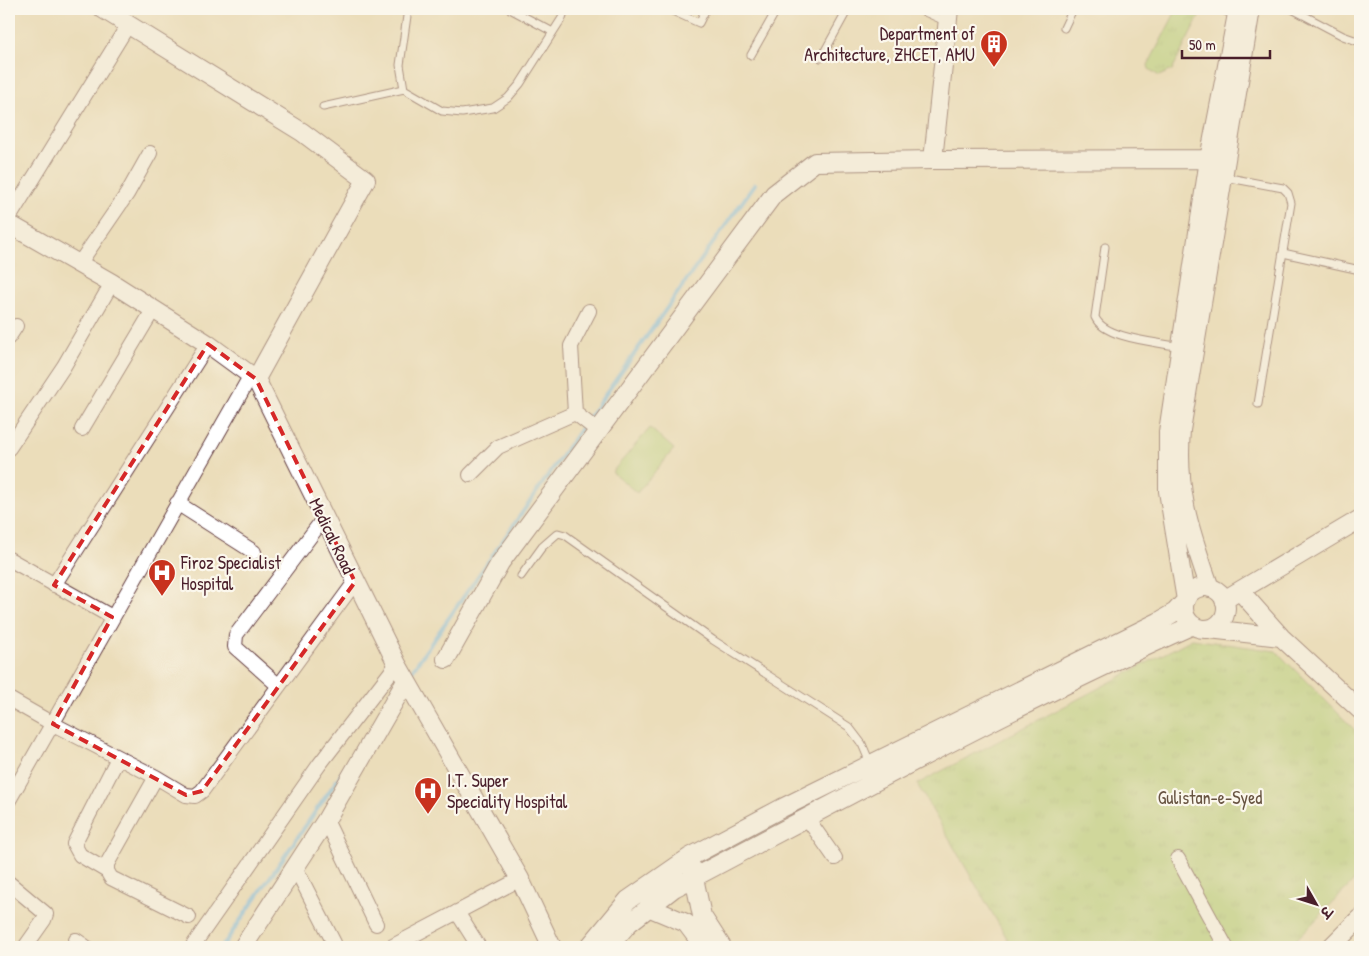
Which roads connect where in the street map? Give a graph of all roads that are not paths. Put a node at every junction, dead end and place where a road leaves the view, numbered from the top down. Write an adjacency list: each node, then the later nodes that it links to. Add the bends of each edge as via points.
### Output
1 (103, 9): 15 (street)
2 (408, 9): 21 (lane, via 400,65)
3 (510, 9): 17 (lane)
4 (565, 9): 17 (lane)
5 (668, 9): 6 (lane, via 699,23)
6 (706, 9)
7 (777, 9): 19 (lane)
8 (848, 9): 20 (lane)
9 (918, 9): 14 (lane)
10 (1073, 9): 16 (lane)
11 (1220, 9): 13 (lane)
12 (1292, 9): 18 (lane)
13 (1242, 11): 24 (street); 26 (street)
14 (948, 16): 25 (street)
15 (128, 25): 27 (street); 38 (street, via 302,132 366,180)
16 (1064, 28)
17 (553, 32): 21 (lane, via 520,84 493,108 462,113 442,111)
18 (1360, 42)
19 (751, 54)
20 (821, 58)
21 (404, 89): 22 (lane)
22 (323, 107)
23 (150, 154): 31 (street)
24 (1209, 158): 25 (street); 37 (street)
25 (933, 160): 42 (street, via 815,162 774,194)
26 (1223, 177): 30 (lane, via 1276,186 1288,193 1291,203); 53 (street, via 1181,430 1179,460 1187,521)
27 (9, 218)
28 (9, 224): 31 (street, Medical Road)
29 (1105, 247): 37 (lane, via 1096,305 1098,323 1109,332)
30 (1284, 254): 32 (lane); 39 (lane)
31 (79, 264): 33 (street, Medical Road)
32 (1360, 270)
33 (112, 283): 34 (street, Medical Road); 43 (street, via 64,366)
34 (153, 310): 36 (street, Medical Road); 41 (street)
35 (589, 311): 40 (street, via 571,346)
36 (208, 344): 38 (street, Medical Road); 52 (street)
37 (1181, 347): 55 (street, via 1168,432 1167,468)
38 (254, 377): 45 (street); 46 (street, Medical Road)
39 (1258, 404)
40 (575, 413): 42 (street); 44 (street, via 498,447)
41 (82, 429)
42 (598, 431): 60 (street, via 500,564)
43 (10, 444)
44 (470, 476)
45 (177, 503): 48 (street); 57 (street)
46 (324, 518): 51 (street, Medical Road); 64 (street, via 236,635 235,647)
47 (1358, 524): 54 (street)
48 (254, 552)
49 (9, 559): 52 (street)
50 (521, 576): 69 (lane, via 550,538 558,533 565,535 713,640 849,727 862,744)
51 (355, 582): 61 (street, Medical Road); 64 (street)
52 (54, 585): 57 (street)
53 (1210, 588): 55 (street, via 1199,589); 56 (street)
54 (1241, 592): 56 (street); 59 (street)
55 (1186, 600): 58 (street, via 1185,613); 62 (street, via 1175,612)
56 (1224, 600): 58 (street, via 1226,606 1219,624)
57 (112, 617): 67 (street)
58 (1201, 627): 59 (street); 62 (street)
59 (1281, 637): 66 (street)
60 (446, 659)
61 (397, 664): 63 (street, Medical Road); 89 (street, via 319,765)
62 (1073, 674): 69 (street); 72 (street)
63 (406, 681): 73 (street); 79 (street, Medical Road)
64 (279, 686): 70 (street, via 202,791 195,796 186,795)
65 (9, 699): 67 (street)
66 (1360, 710)
67 (53, 724): 68 (street); 71 (street)
68 (118, 758): 70 (street); 78 (street, via 74,844 80,855)
69 (871, 765): 74 (street)
70 (156, 777): 78 (street, via 107,864)
71 (9, 800)
72 (807, 818): 75 (street); 80 (street)
73 (326, 820): 77 (street); 86 (street)
74 (690, 857): 80 (street); 94 (street, via 628,900)
75 (835, 858)
76 (1178, 859): 98 (street)
77 (296, 869): 87 (street); 90 (street)
78 (107, 871): 84 (street, via 111,878)
79 (520, 878): 83 (street); 93 (street, Medical Road)
80 (694, 878): 82 (street); 97 (street, via 702,916)
81 (9, 883): 88 (street, via 46,914)
82 (648, 907): 95 (street); 96 (street, via 686,923)
83 (456, 912): 91 (street); 92 (street)
84 (189, 917)
85 (1360, 918): 99 (street)
86 (376, 924)
87 (334, 943)
88 (25, 947)
89 (192, 947)
90 (243, 947)
91 (391, 947)
92 (479, 947)
93 (552, 947)
94 (589, 947)
95 (608, 947)
96 (704, 947)
97 (722, 947)
98 (1226, 947)
99 (1331, 947)

